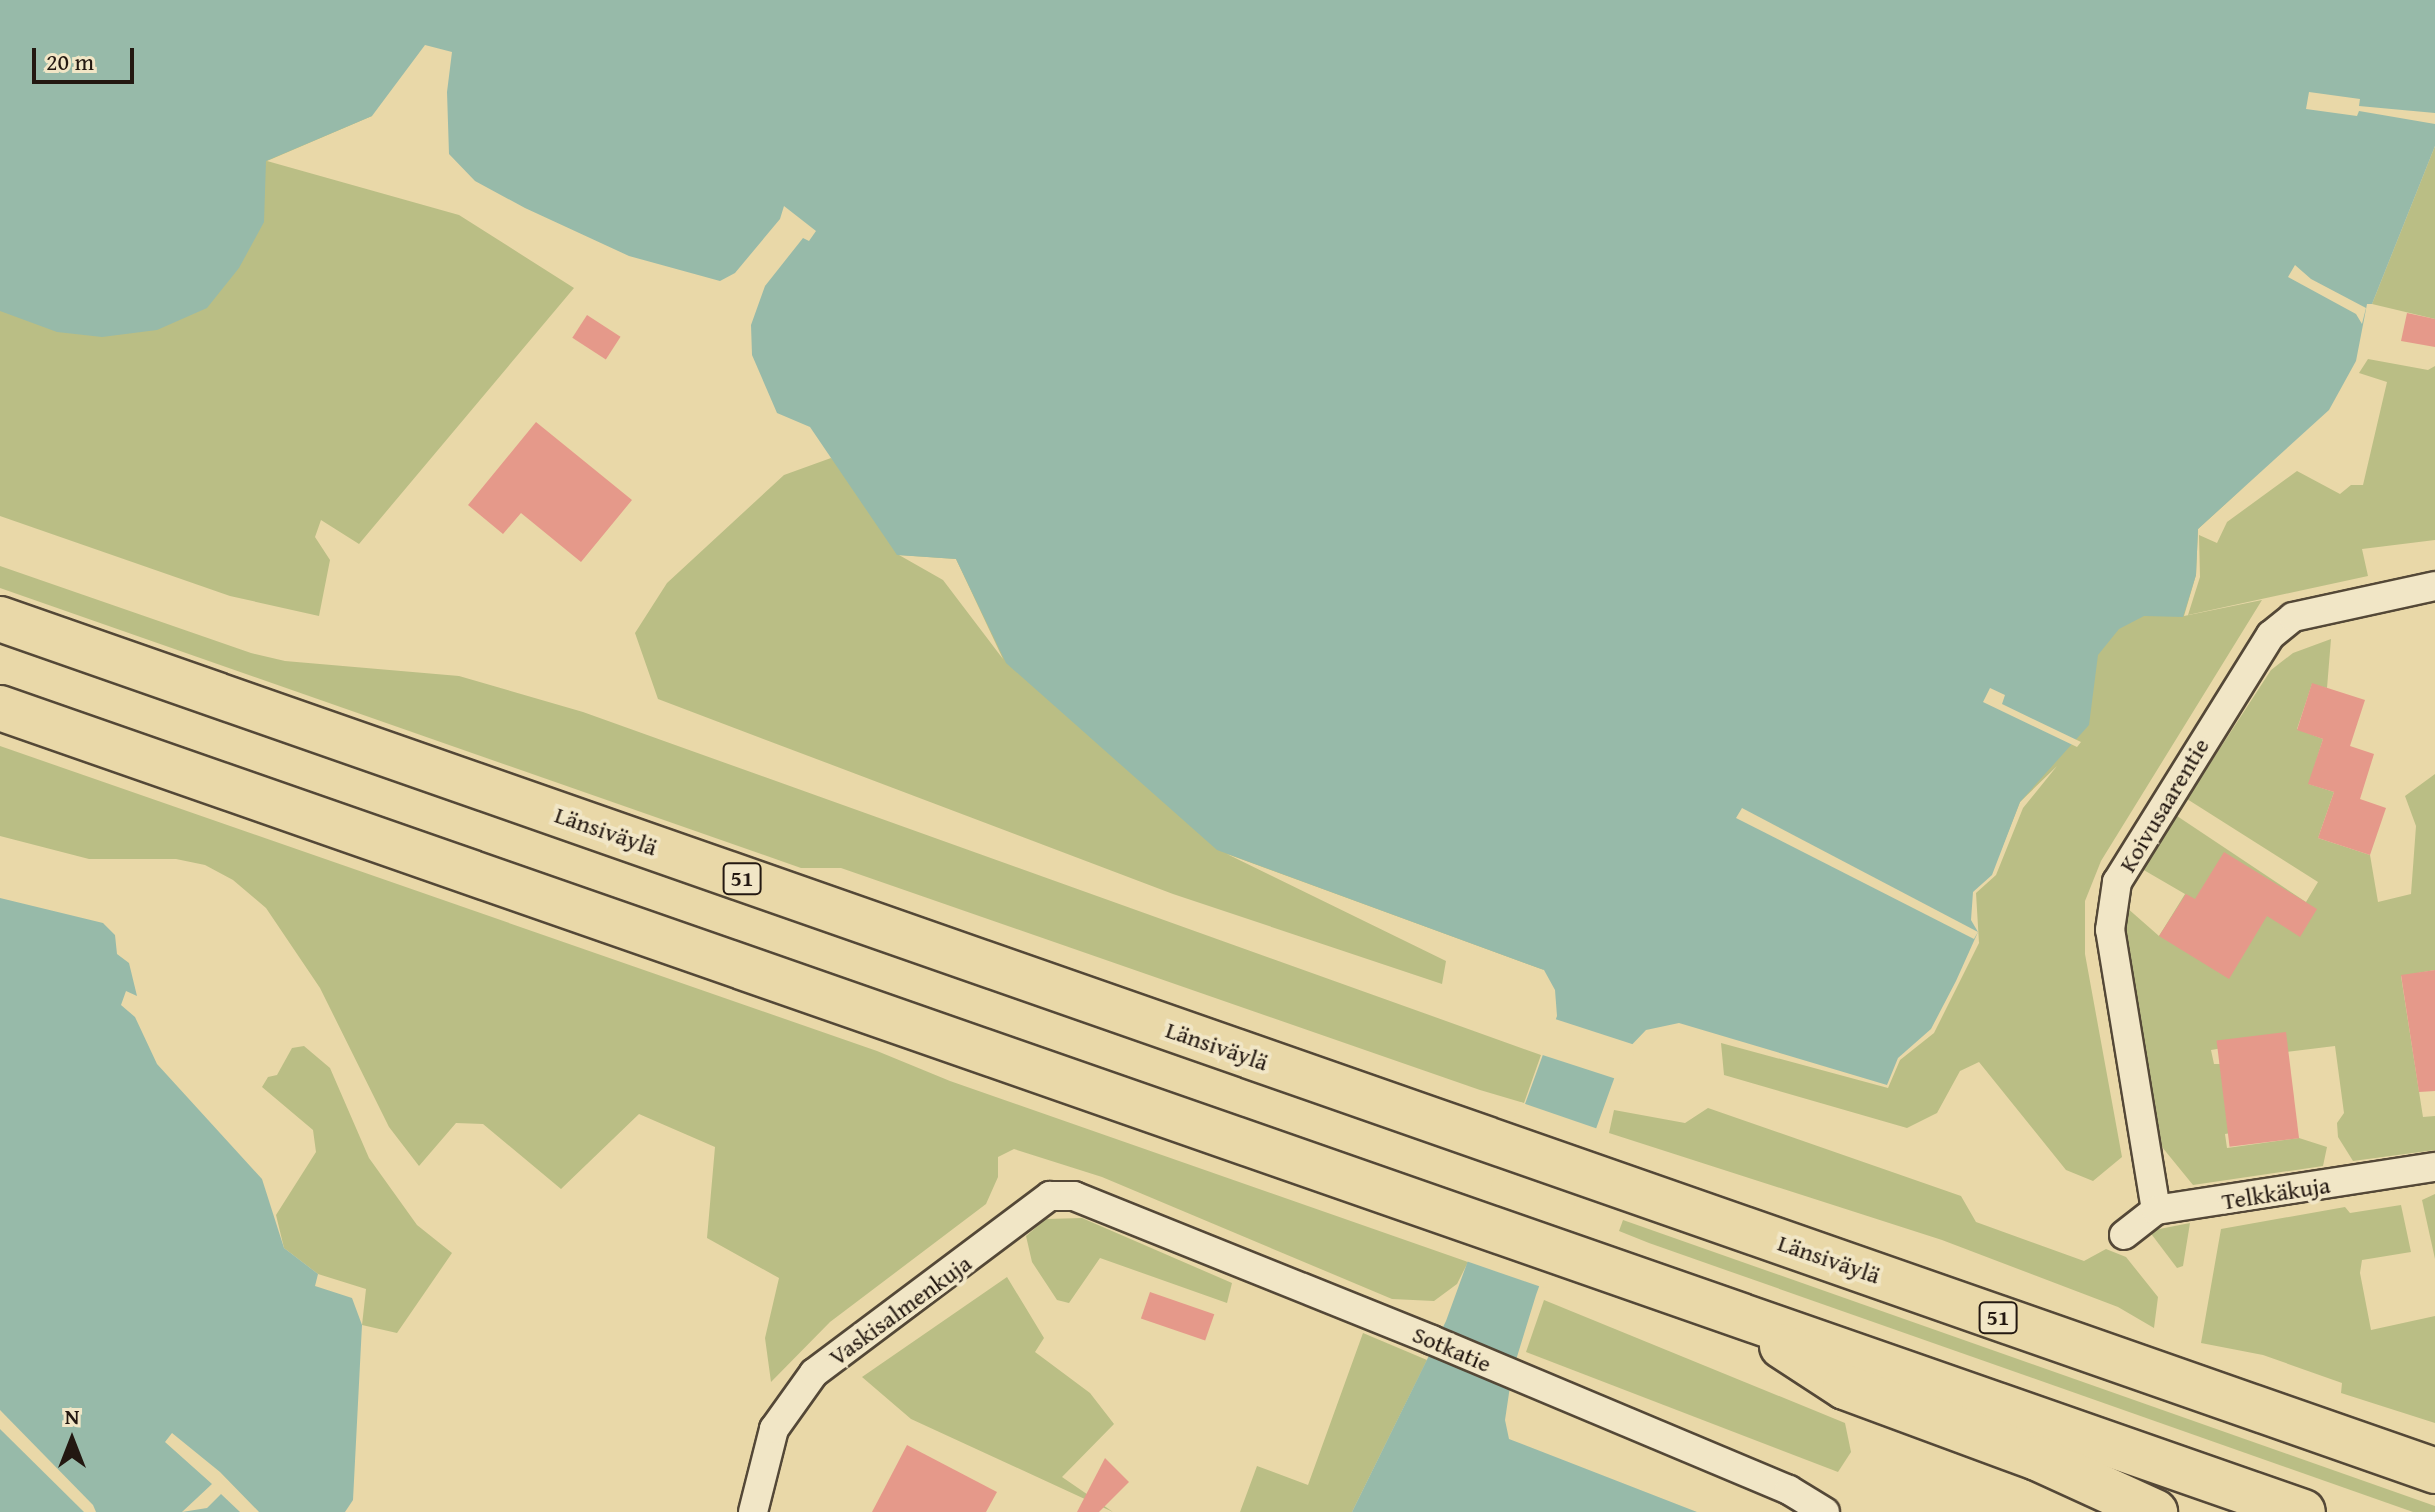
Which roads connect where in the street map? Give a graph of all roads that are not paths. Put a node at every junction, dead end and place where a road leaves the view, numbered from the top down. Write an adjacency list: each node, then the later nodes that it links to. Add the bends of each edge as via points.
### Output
1 (2435, 586): 6 (street, Koivusaarentie, via 2293,617 2271,635 2117,882 2110,930)
2 (0, 619): 9 (highway, Länsiväylä / 51)
3 (0, 708): 8 (highway)
4 (2435, 1167): 6 (street, Telkkäkuja)
5 (1074, 1196): 10 (street, Vaskisalmenkuja, via 1050,1196 1035,1203 972,1259 879,1319 814,1373 774,1429); 11 (street, Sotkatie, via 1789,1490)
6 (2156, 1210): 7 (street, Telkkäkuja)
7 (2124, 1235)
8 (1720, 1306): 12 (highway, via 1845,1387 2037,1458); 13 (highway)
9 (2435, 1471)
10 (753, 1512)
11 (1825, 1512)
12 (2155, 1512)
13 (2303, 1512)

